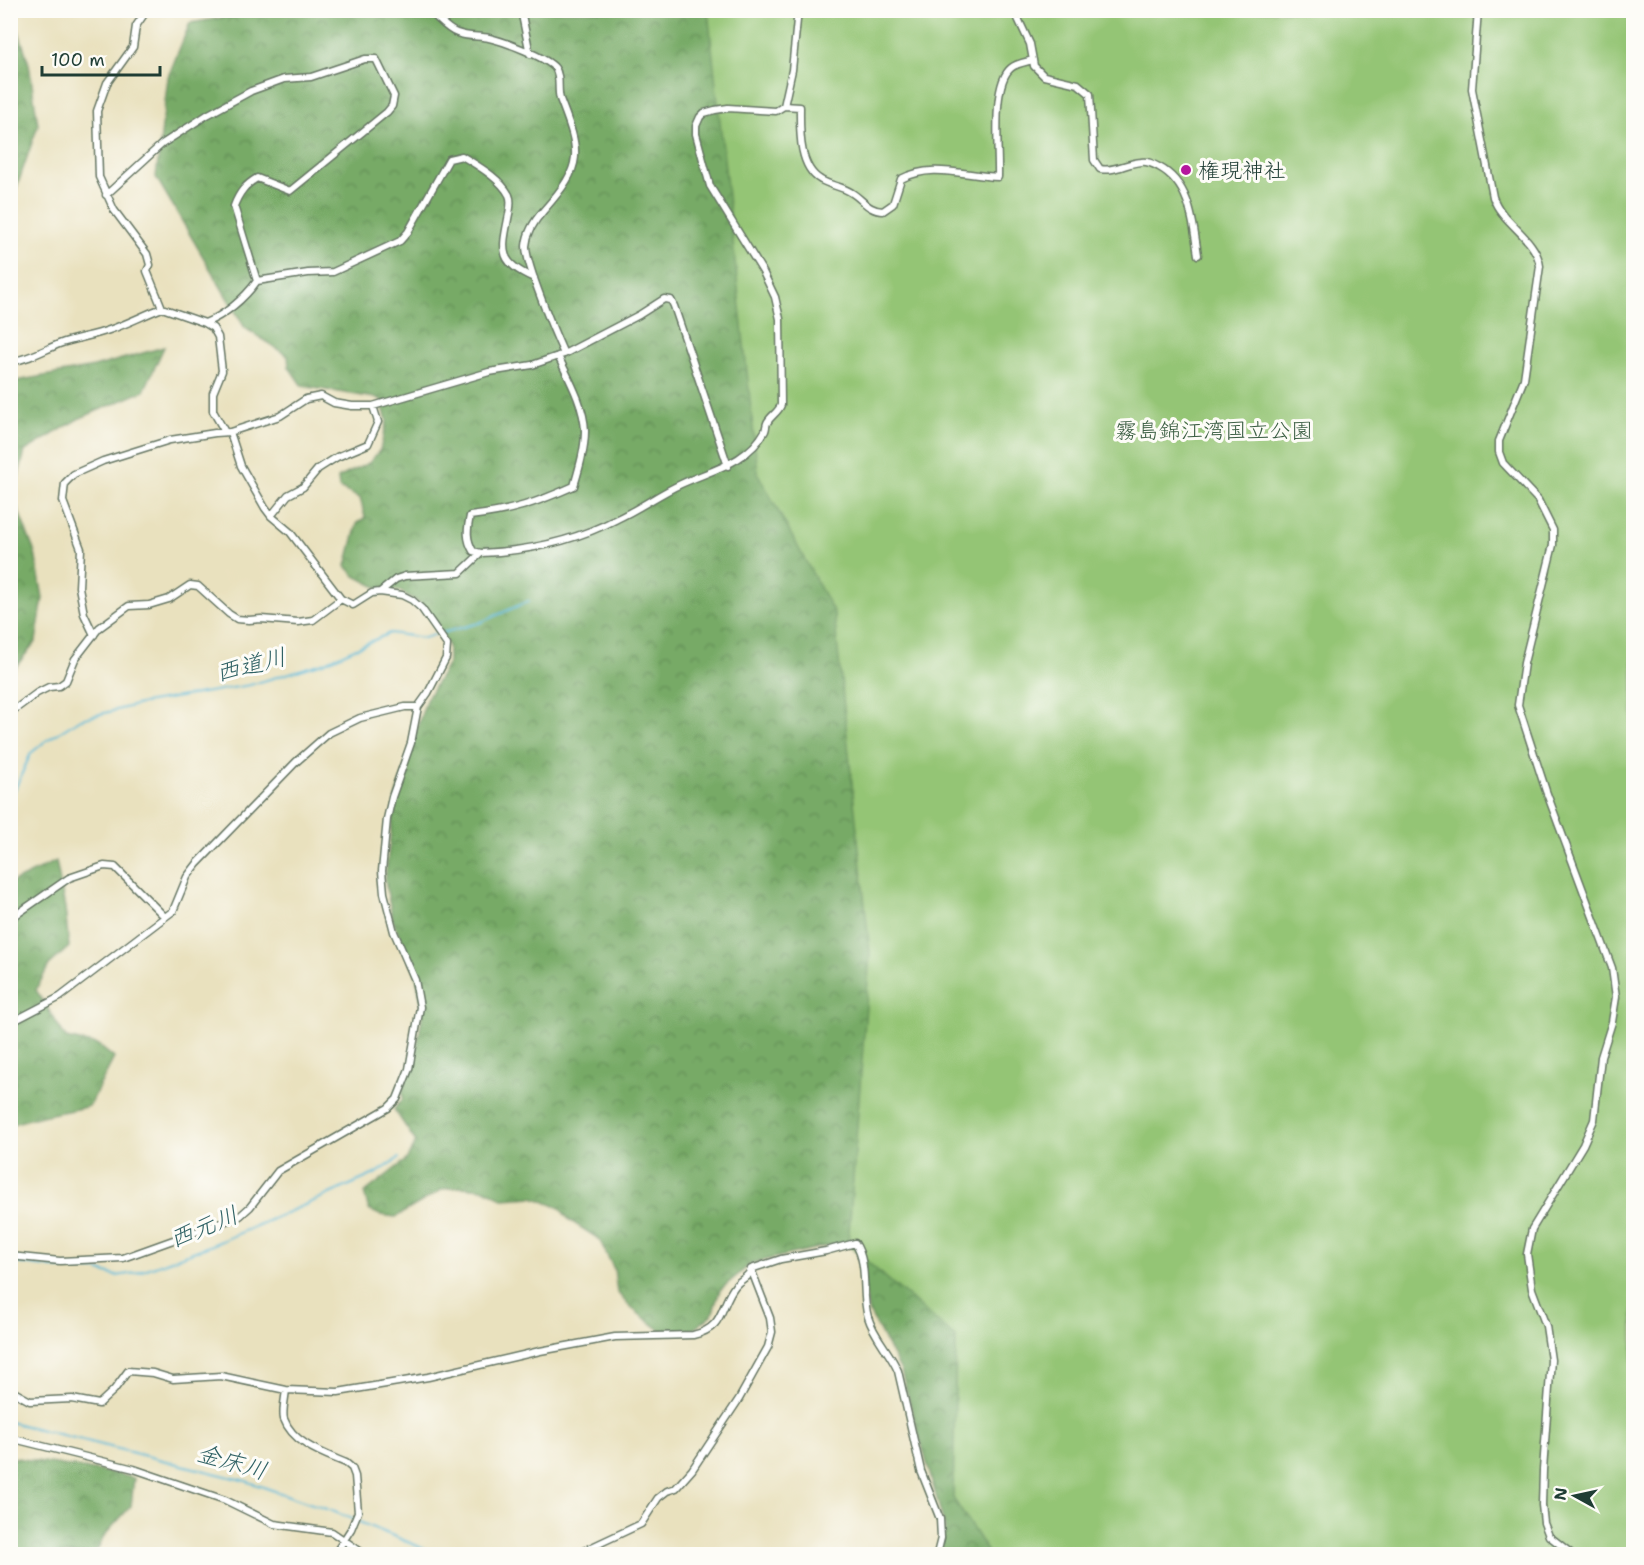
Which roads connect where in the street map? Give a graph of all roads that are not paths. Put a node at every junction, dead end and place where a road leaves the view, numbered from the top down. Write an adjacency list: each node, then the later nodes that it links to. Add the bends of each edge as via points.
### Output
1 (147, 10): 10 (street, via 136,26 133,47 107,83 97,111 99,177)
2 (428, 10): 7 (street, via 456,33 492,39)
3 (521, 10): 7 (street)
4 (798, 10): 9 (street)
5 (1014, 10): 8 (street)
6 (1478, 10): 41 (street, via 1472,89 1493,197 1496,208 1538,255 1540,266 1524,379 1499,441 1503,463 1538,500 1553,530 1518,705 1612,968 1616,1004 1601,1057 1594,1120 1532,1229 1527,1254 1551,1360 1543,1470 1544,1522 1550,1536)
7 (530, 54): 12 (street, via 556,69 559,96 575,146 572,174 529,230 526,247)
8 (1033, 60): 9 (street, via 1013,66 1002,81 997,118 998,177 936,169 918,171 901,179 893,204 883,211 870,208 853,194 813,173 801,143 800,107); 11 (street, via 1044,76 1078,84 1090,94 1094,160 1100,169 1150,162 1170,175 1185,196 1192,216)
9 (784, 106): 20 (street, via 776,111 715,110 704,113 696,126 710,186 763,272 780,319 780,407 752,448)
10 (106, 195): 13 (street, via 162,144 251,91 284,79 311,77 376,59 394,96 387,112 290,191 257,178 246,184 237,198 234,206); 14 (street, via 147,254 147,271)
11 (1198, 255)
12 (534, 278): 13 (street, via 518,271 504,255 509,196 462,156 449,159 400,242 333,272); 16 (street)
13 (257, 281): 15 (street, via 220,317)
14 (162, 308): 15 (street); 17 (street, via 108,331)
15 (205, 324): 19 (street, via 218,337 222,370 213,393 213,411)
16 (561, 355): 18 (street); 20 (street, via 661,300 671,300); 22 (street, via 583,415 585,432 574,486 524,507 470,516 468,541 473,551)
17 (10, 362)
18 (373, 406): 19 (street, via 334,403 321,396 306,399 280,416); 21 (street, via 378,422 368,444 318,469)
19 (228, 432): 21 (street, via 241,466); 25 (street, via 170,440 103,461 69,478 63,501 81,549 78,587)
20 (728, 466): 22 (street, via 681,484 616,520 552,544)
21 (271, 516): 24 (street, via 290,532)
22 (481, 553): 23 (street, via 460,573 405,576)
23 (380, 592): 24 (street, via 353,605); 26 (street, via 412,600 447,645 446,658)
24 (341, 599): 25 (street, via 313,620 237,619 203,589 190,585 169,599 129,606)
25 (94, 635): 27 (street, via 75,659 66,681 38,693)
26 (418, 707): 28 (street, via 360,718 329,733 197,864 173,911); 31 (street, via 387,819 382,871 392,924 420,1007 413,1057 397,1099 388,1108 278,1171 240,1216 123,1258 60,1261)
27 (10, 713)
28 (165, 917): 29 (street, via 110,866 69,878); 30 (street, via 60,997)
29 (10, 919)
30 (10, 1023)
31 (10, 1256)
32 (751, 1269): 34 (street, via 734,1287 718,1322 705,1332 615,1337 338,1392); 39 (street, via 772,1332 768,1347 739,1399 692,1470 676,1488 658,1498 641,1524); 40 (street, via 855,1243 870,1323 898,1371 921,1471 940,1519)
33 (10, 1390): 34 (street, via 30,1401 72,1399 99,1404 128,1371 173,1379 221,1376)
34 (286, 1390): 36 (street, via 284,1418 291,1430 301,1441 352,1468 358,1512)
35 (10, 1438): 36 (street, via 134,1468 225,1500 266,1521 327,1531)
36 (344, 1540): 37 (street); 38 (street)
37 (335, 1554)
38 (364, 1554)
39 (577, 1554)
40 (937, 1554)
41 (1572, 1554)

